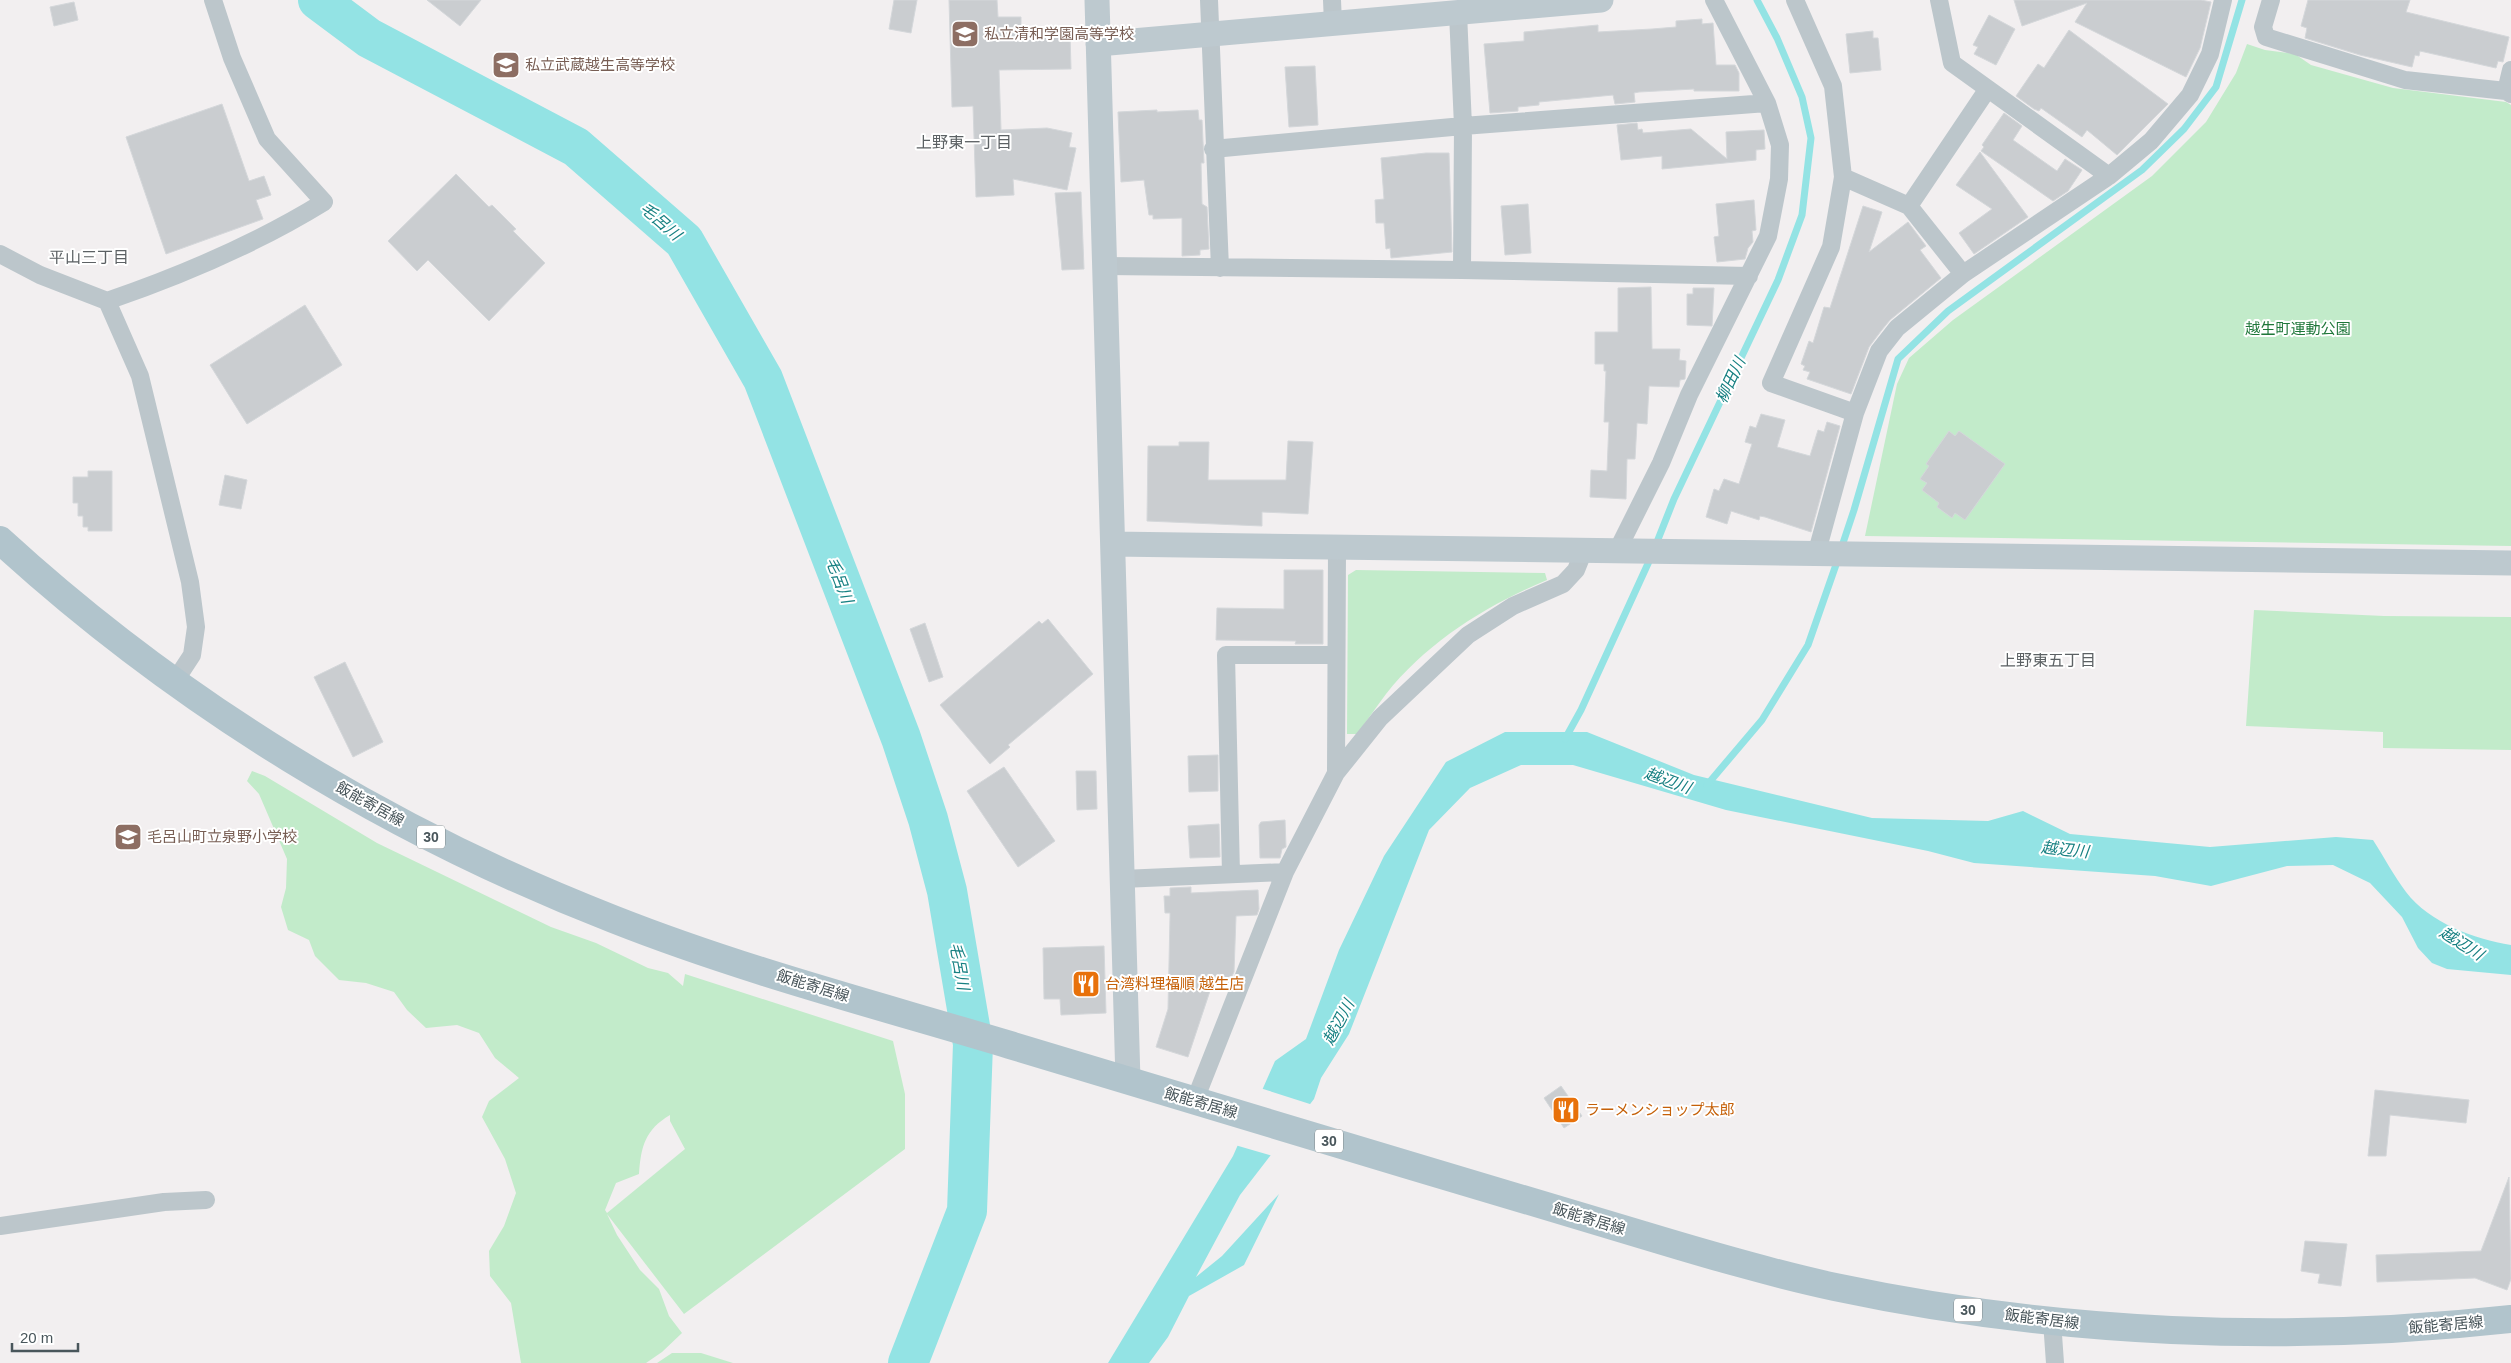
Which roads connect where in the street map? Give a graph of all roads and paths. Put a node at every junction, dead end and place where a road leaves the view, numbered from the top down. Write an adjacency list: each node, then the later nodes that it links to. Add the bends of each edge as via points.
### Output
1 (213, 0): 29 (street, via 232,58 267,139 324,202 288,224 145,288)
2 (1097, 0): 13 (street)
3 (1209, 0): 12 (street)
4 (1601, 0): 11 (street)
5 (1714, 0): 17 (street)
6 (1795, 0): 21 (street, via 1833,86)
7 (1939, 0): 15 (street, via 1952,63)
8 (2223, 0): 20 (street, via 2210,54 2190,95 2151,141)
9 (2271, 0): 16 (street, via 2264,27 2266,37 2405,80)
10 (1333, 11): 11 (street); 12 (street)
11 (1458, 13): 18 (street)
12 (1210, 34): 13 (street); 19 (street)
13 (1098, 44): 24 (street)
14 (2511, 70): 16 (street)
15 (1988, 90): 20 (street); 22 (street)
16 (2508, 93)
17 (1767, 102): 18 (street); 28 (street, via 1780,145 1780,179 1768,236)
18 (1463, 126): 19 (street); 26 (street)
19 (1213, 150): 25 (street)
20 (2109, 176): 27 (street)
21 (1843, 177): 22 (street); 30 (street, via 1831,247 1771,383)
22 (1909, 206): 27 (street)
23 (0, 254): 29 (street, via 40,275)
24 (1104, 266): 25 (street); 32 (street)
25 (1220, 268): 26 (street)
26 (1462, 270): 28 (street)
27 (1963, 274): 30 (street, via 1897,328 1883,346)
28 (1749, 276): 35 (street, via 1689,395)
29 (107, 301): 39 (street, via 140,376 190,582 196,627 192,654)
30 (1855, 413): 36 (street)
31 (0, 540): 39 (main road, 飯能寄居線 / 30, via 51,585)
32 (1113, 544): 33 (street); 43 (street)
33 (1337, 548): 34 (street); 38 (street)
34 (1584, 550): 35 (street); 40 (street, via 1576,570 1563,584 1513,606 1461,641 1380,718)
35 (1623, 551): 36 (street)
36 (1819, 555): 37 (street)
37 (2511, 564)
38 (1336, 655): 40 (street); 42 (street, via 1226,655)
39 (175, 682): 44 (main road, 飯能寄居線 / 30, via 342,790 402,823 501,871 613,919 706,953)
40 (1336, 773): 41 (street)
41 (1284, 872): 42 (street); 45 (street)
42 (1232, 874): 43 (street)
43 (1122, 879): 44 (street)
44 (1128, 1081): 45 (main road, 飯能寄居線 / 30)
45 (1206, 1104): 49 (main road, 飯能寄居線 / 30, via 1771,1272 1936,1306)
46 (206, 1200): 47 (street, via 164,1202)
47 (0, 1226)
48 (2511, 1319): 49 (main road, 飯能寄居線 / 30, via 2417,1328 2289,1333 2170,1330)
49 (2052, 1321): 50 (street)
50 (2055, 1363)

